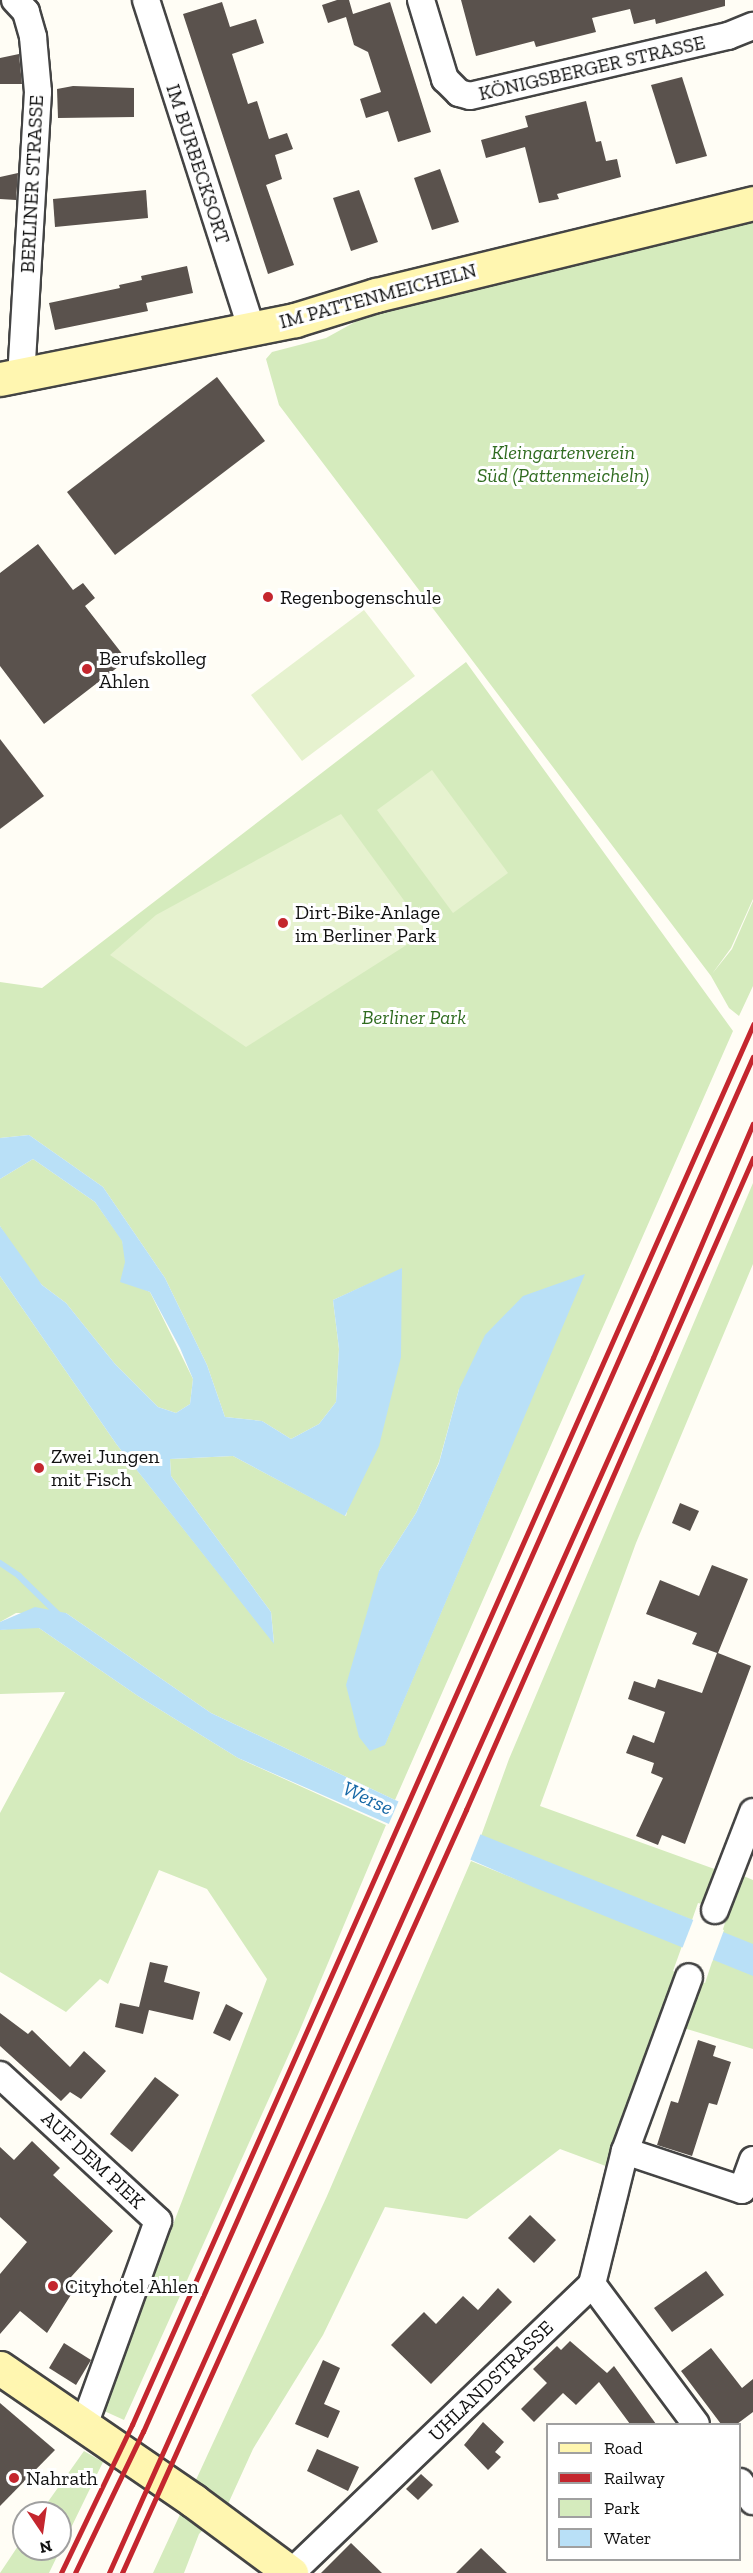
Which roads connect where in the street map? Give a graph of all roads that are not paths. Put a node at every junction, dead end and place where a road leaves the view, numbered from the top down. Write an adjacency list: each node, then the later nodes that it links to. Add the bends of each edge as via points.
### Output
1 (15, 0): 7 (street, BERLINER STRASSE, via 26,12 33,37 38,92)
2 (146, 0): 6 (street, IM BURBECKSORT)
3 (421, 0): 4 (street, KÖNIGSBERGER STRASSE, via 445,79 459,93 470,96 728,36)
4 (753, 26)
5 (753, 203): 6 (street, IM PATTENMEICHELN)
6 (250, 328): 7 (street, IM PATTENMEICHELN)
7 (11, 376)
8 (753, 1812): 9 (street)
9 (715, 1910)
10 (689, 1977): 12 (street)
11 (0, 2075): 17 (street, AUF DEM PIEK, via 158,2221)
12 (625, 2151): 13 (street, via 742,2190); 14 (street)
13 (753, 2160)
14 (592, 2284): 16 (street); 20 (street, UHLANDSTRASSE)
15 (0, 2368): 17 (street)
16 (695, 2423)
17 (84, 2425): 20 (street)
18 (741, 2483): 19 (street)
19 (753, 2501)
20 (291, 2573)

